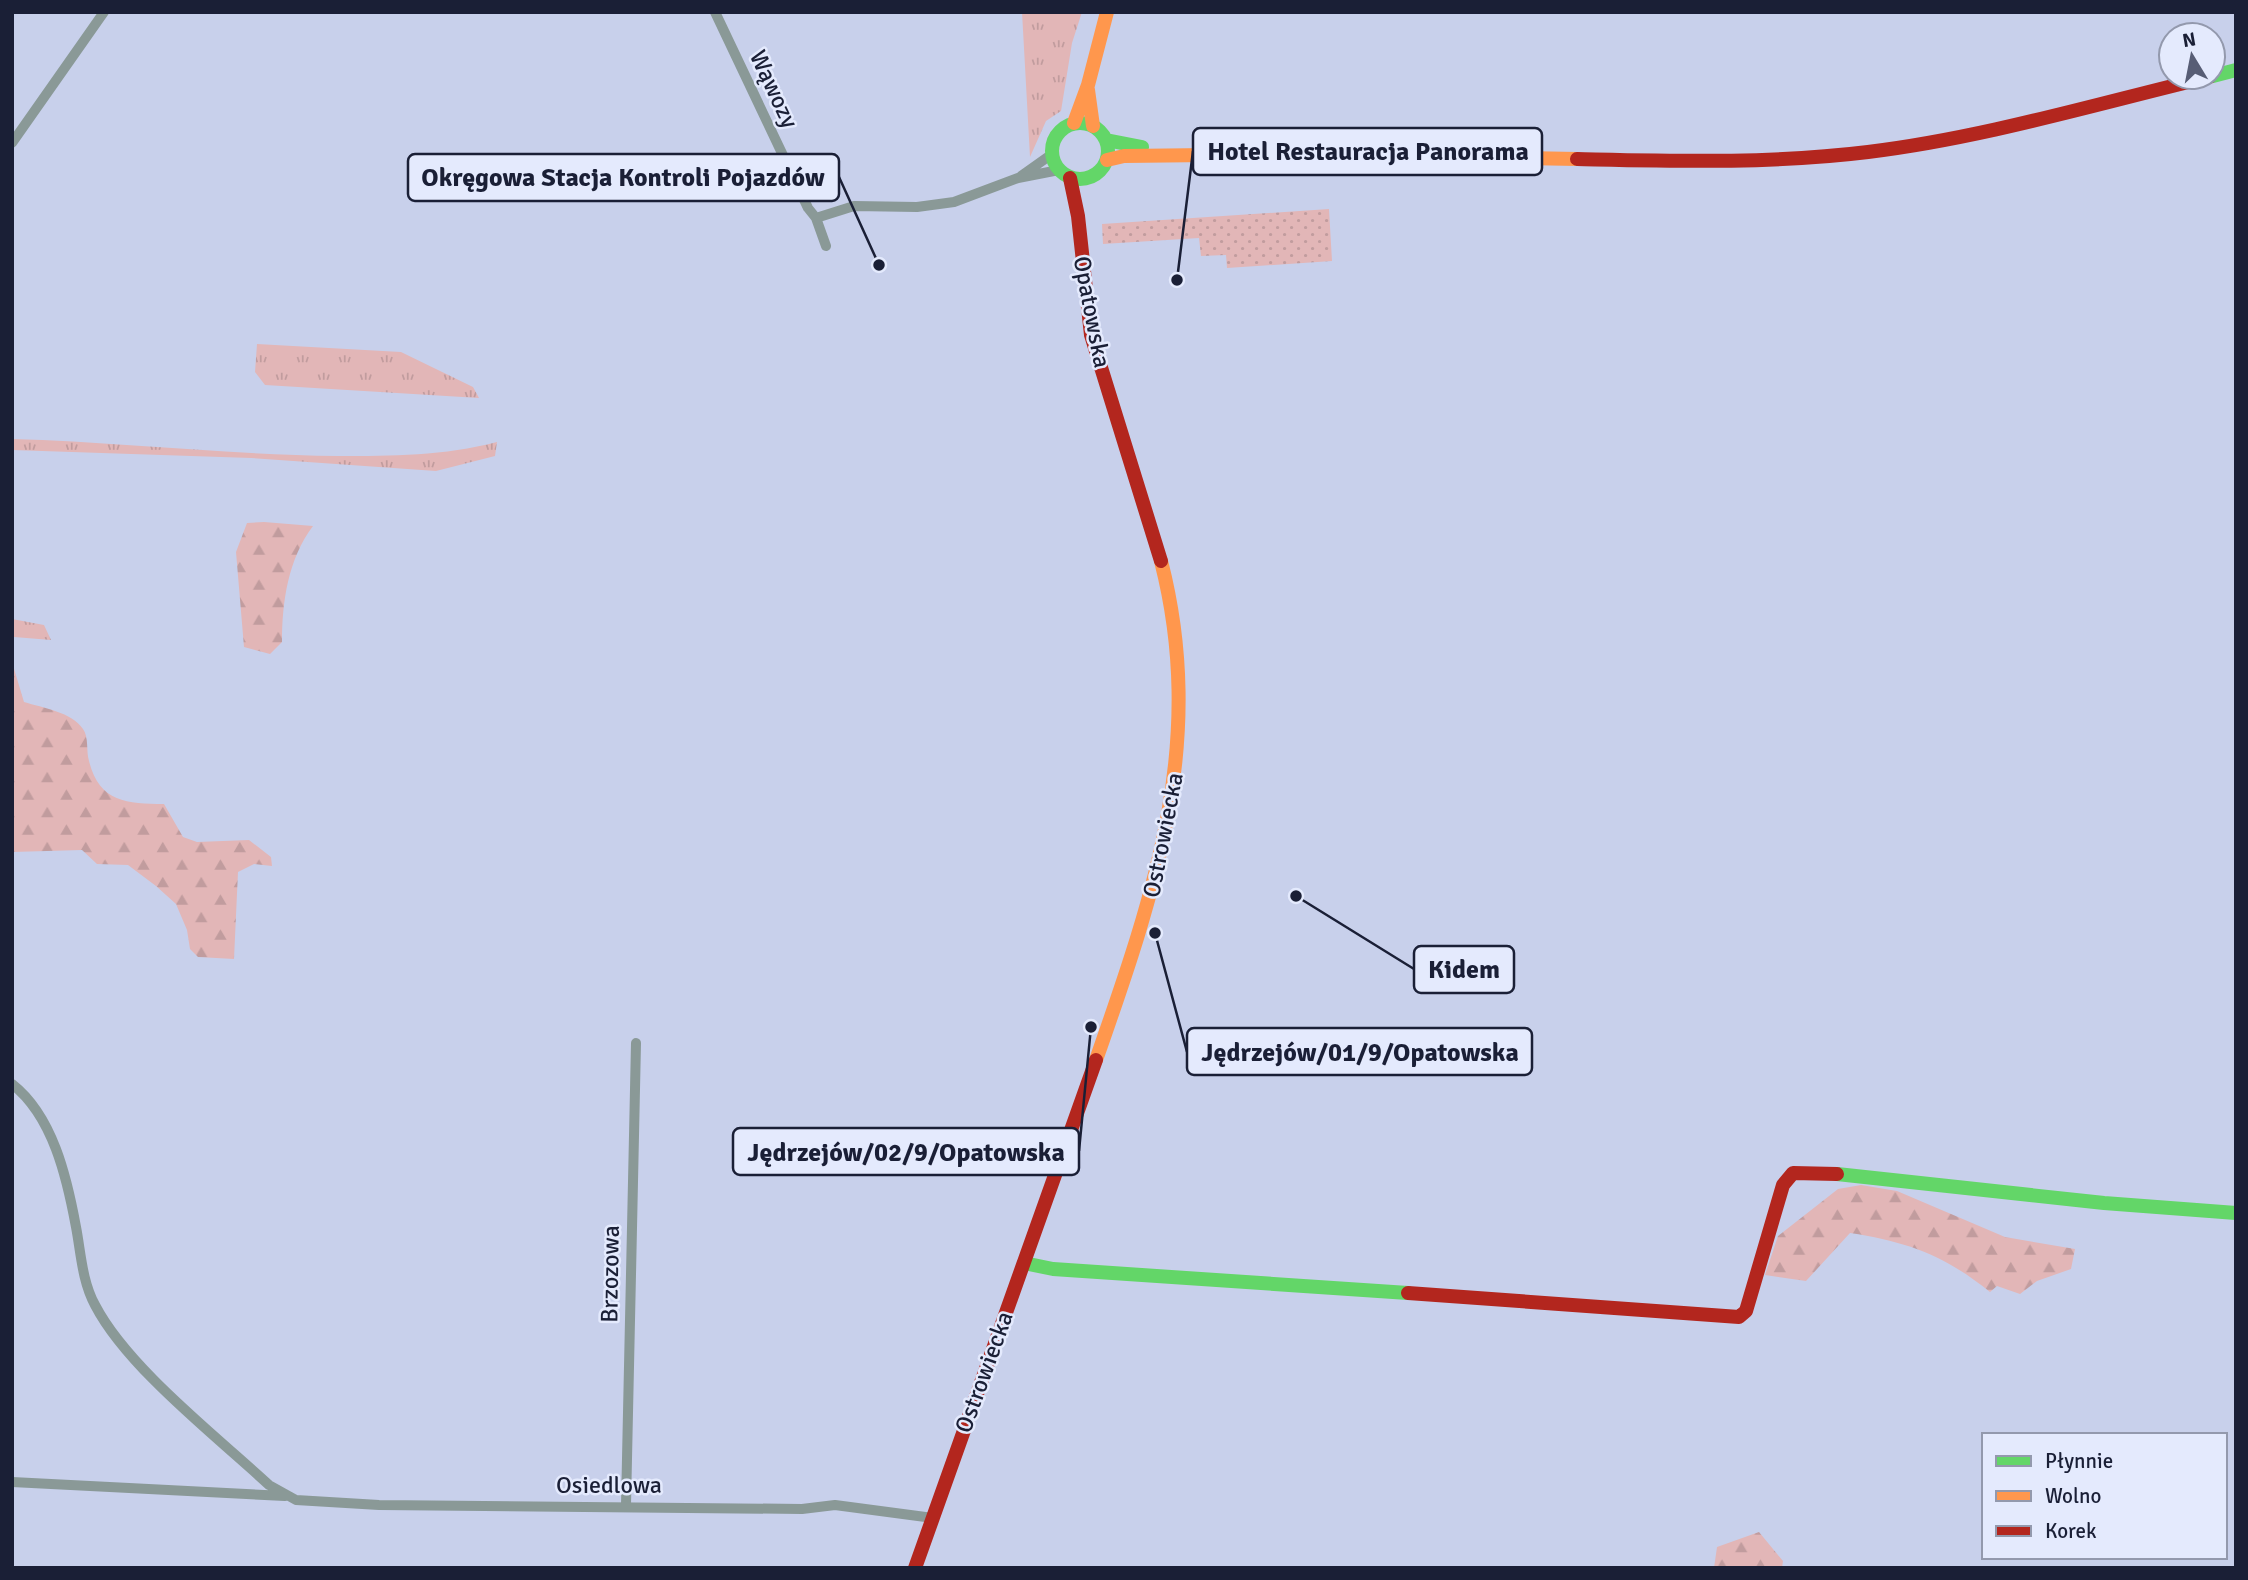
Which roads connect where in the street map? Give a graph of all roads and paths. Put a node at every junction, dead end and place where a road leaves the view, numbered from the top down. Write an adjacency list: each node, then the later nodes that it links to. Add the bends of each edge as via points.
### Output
1 (104, 12): 9 (street)
2 (715, 12): 17 (street, Wąwozy)
3 (1107, 12): 4 (main road)
4 (1088, 85): 6 (main road); 7 (main road)
5 (2157, 89): 10 (main road, via 1948,139 1803,159 1720,162)
6 (1074, 124): 7 (main road); 11 (main road, via 1059,131)
7 (1093, 126): 8 (main road)
8 (1106, 141): 10 (main road, via 1140,147 1255,147); 12 (main road)
9 (12, 143)
10 (1283, 153): 12 (main road)
11 (1052, 154): 13 (main road); 14 (street)
12 (1107, 160): 15 (main road)
13 (1064, 174): 14 (street); 15 (main road); 16 (main road, Opatowska)
14 (1018, 178): 17 (street, via 954,202 917,207 854,206)
15 (1088, 178): 16 (main road, Opatowska)
16 (1078, 215): 19 (main road, Opatowska, via 1091,334)
17 (816, 218): 18 (street, Wąwozy)
18 (826, 246)
19 (1113, 407): 23 (main road, Ostrowiecka, via 1155,539 1170,604 1179,677 1174,795 1165,850 1142,929)
20 (636, 1043): 26 (street, Brzozowa)
21 (12, 1084): 25 (street, via 37,1111 56,1150 87,1288 108,1327 139,1363)
22 (2236, 1213): 23 (main road, via 1814,1171 1793,1173 1783,1185 1746,1311 1729,1318 1053,1269)
23 (1024, 1263): 27 (main road, Ostrowiecka)
24 (12, 1482): 25 (street, Osiedlowa)
25 (285, 1496): 26 (street, Osiedlowa, via 379,1505)
26 (626, 1505): 27 (street, Osiedlowa, via 802,1509 835,1505)
27 (933, 1518): 28 (main road, Ostrowiecka)
28 (915, 1568)

